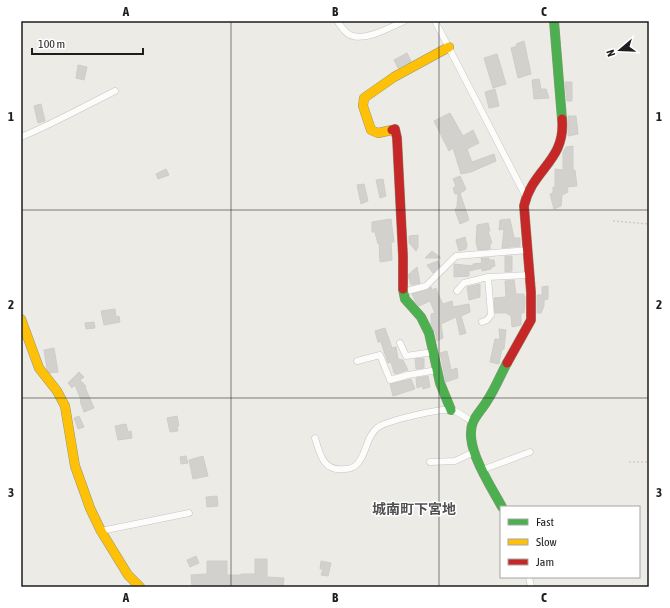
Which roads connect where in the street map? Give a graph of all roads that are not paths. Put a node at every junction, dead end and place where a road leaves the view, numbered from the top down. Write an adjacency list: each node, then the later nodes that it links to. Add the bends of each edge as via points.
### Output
1 (337, 21): 2 (street, via 352,36 365,36 381,32)
2 (404, 21)
3 (435, 21): 5 (street)
4 (554, 21): 8 (street, via 563,128 560,145 555,154)
5 (449, 47): 8 (street); 13 (street, via 390,80 364,98 362,106 371,130 378,133 396,129)
6 (115, 92): 7 (street, via 48,127)
7 (21, 137)
8 (525, 195): 9 (street)
9 (528, 250): 10 (street); 13 (street, via 456,256 426,286)
10 (529, 275): 11 (street); 21 (street, via 531,320 488,400)
11 (488, 277): 12 (street, via 464,283); 15 (street, via 491,315)
12 (457, 291)
13 (403, 292): 17 (street, via 429,333)
14 (21, 319): 29 (street, via 39,368 65,406 75,466)
15 (482, 322)
16 (400, 343): 17 (street, via 406,356)
17 (433, 352): 19 (street)
18 (357, 361): 19 (street, via 380,355 390,380)
19 (437, 370): 20 (street)
20 (452, 410): 21 (street); 22 (street, via 407,417 378,427 371,435 359,463 350,469 337,470 327,465)
21 (473, 422): 23 (street, via 471,433)
22 (315, 438)
23 (474, 452): 25 (street, via 455,461); 26 (street)
24 (530, 452): 26 (street)
25 (430, 462)
26 (482, 470): 27 (street)
27 (501, 506)
28 (189, 513): 29 (street)
29 (101, 531): 30 (street, via 128,575)
30 (140, 587)

